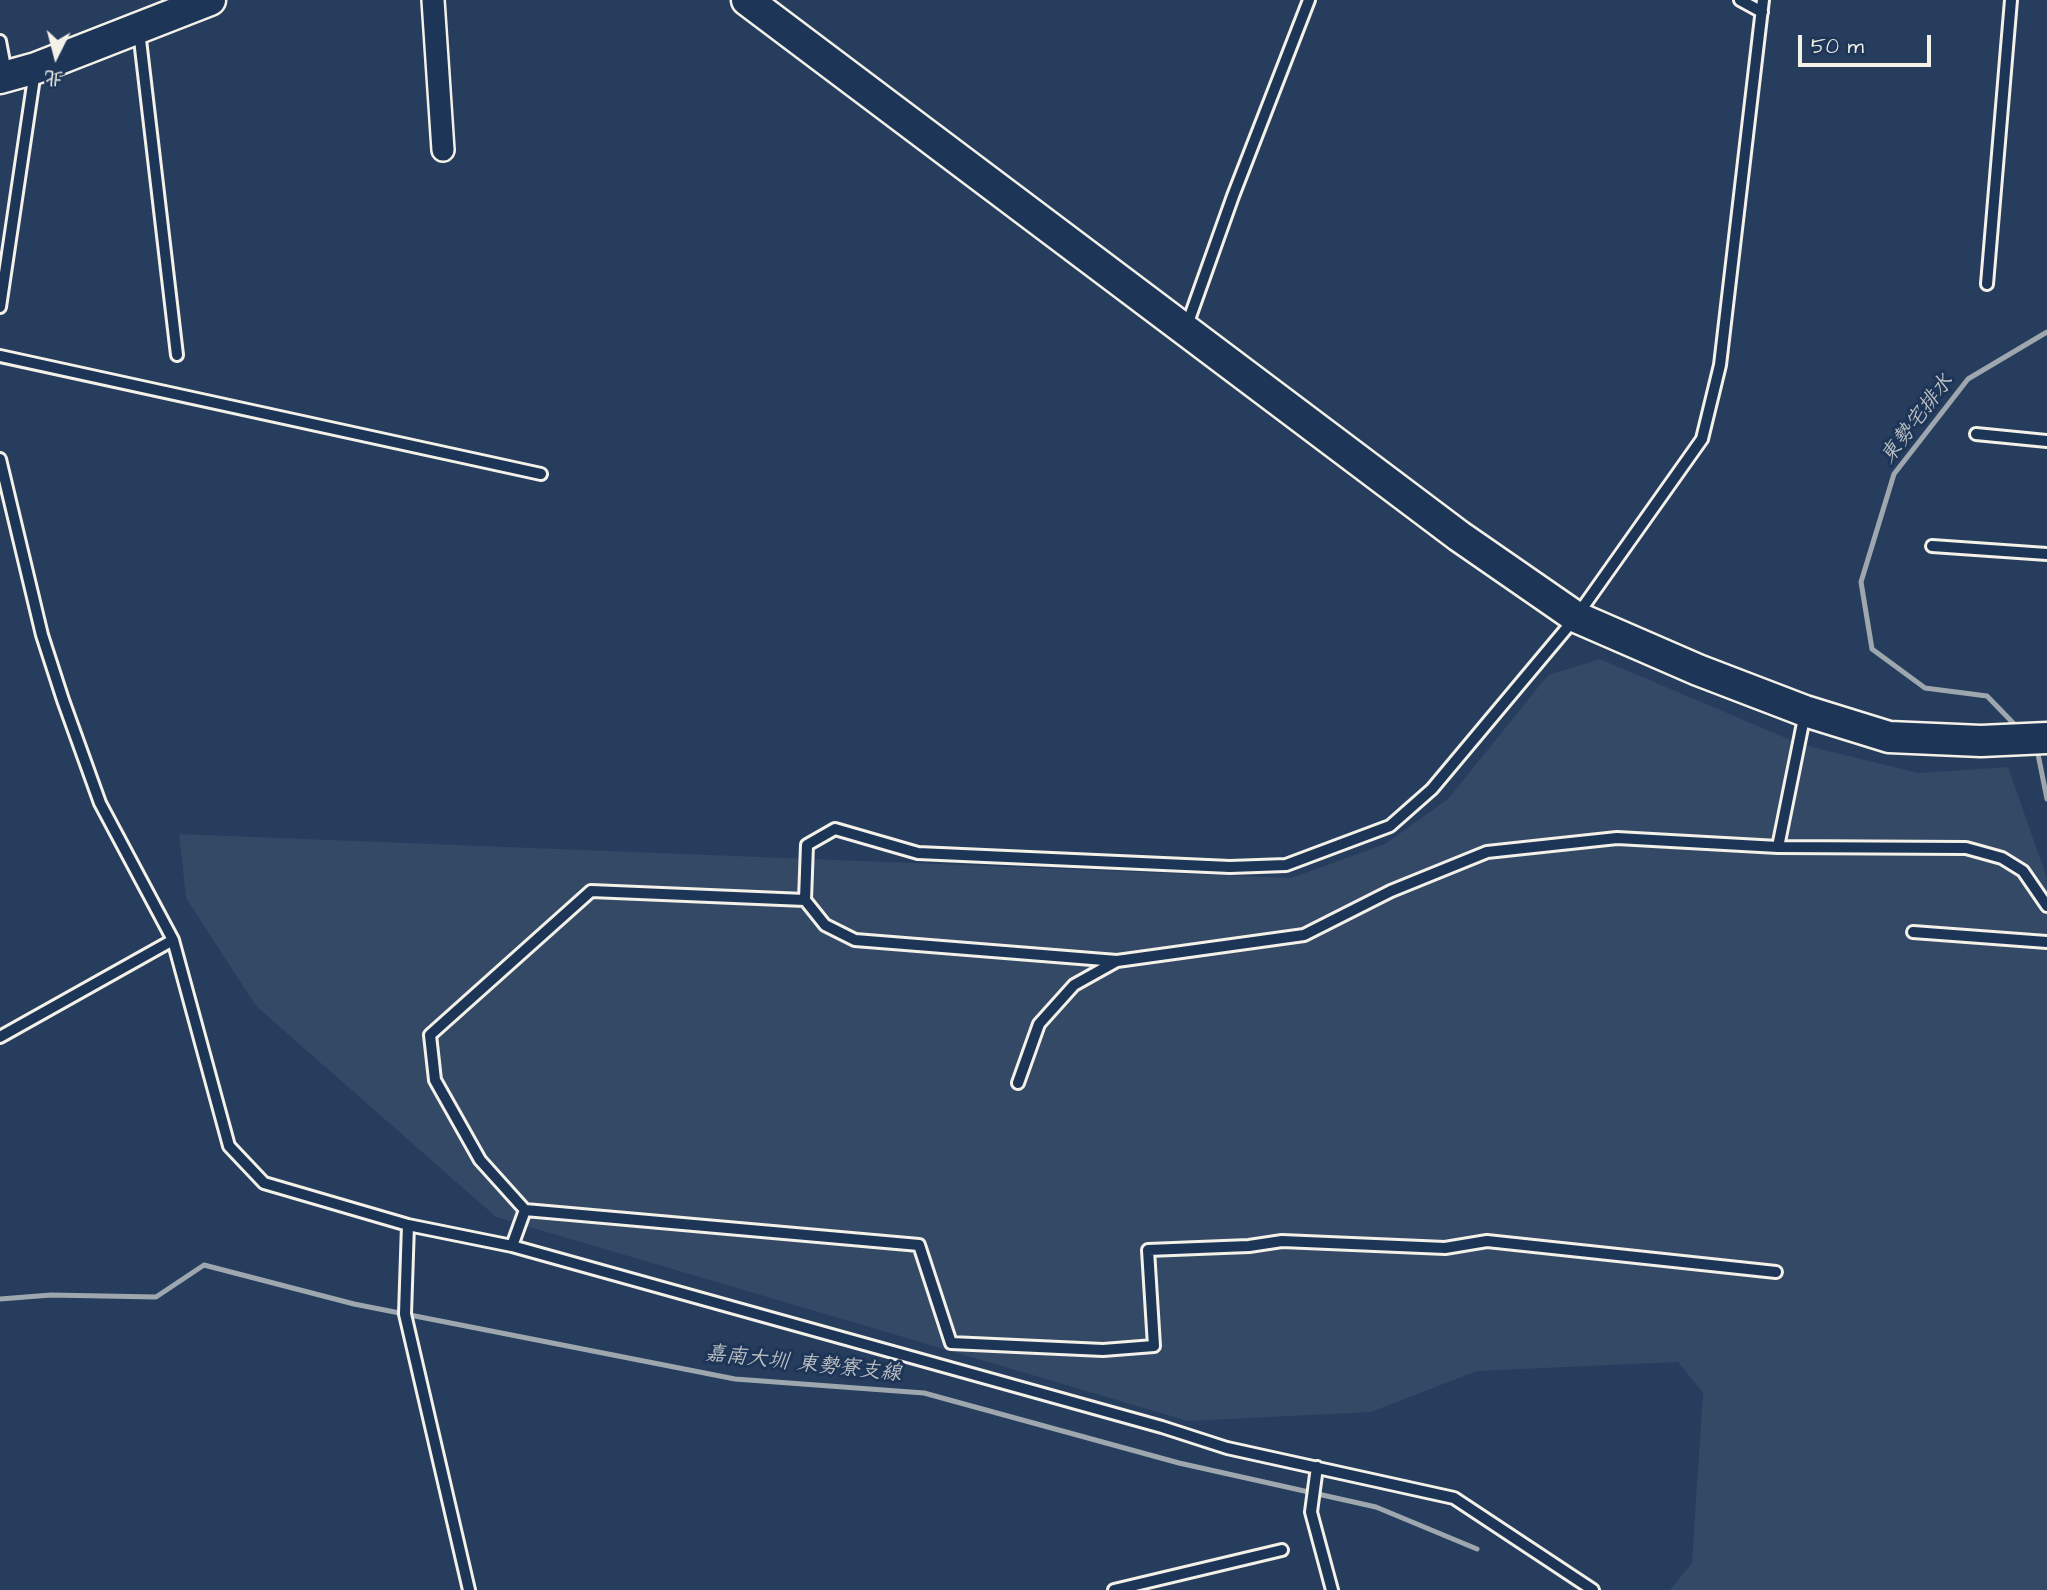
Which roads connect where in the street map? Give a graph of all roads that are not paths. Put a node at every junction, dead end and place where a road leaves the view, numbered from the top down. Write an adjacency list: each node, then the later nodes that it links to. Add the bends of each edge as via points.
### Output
1 (210, 0): 8 (street)
2 (433, 0): 12 (street)
3 (747, 0): 15 (street)
4 (1309, 0): 15 (lane)
5 (1740, 0): 7 (lane)
6 (2011, 0): 13 (lane)
7 (1763, 6): 24 (lane, via 1720,365 1702,439)
8 (139, 26): 10 (street); 16 (lane)
9 (0, 41): 11 (lane)
10 (36, 68): 11 (street); 14 (lane)
11 (3, 77)
12 (443, 150)
13 (1987, 284)
14 (0, 307)
15 (1186, 328): 24 (street, via 1459,536)
16 (177, 355)
17 (0, 356): 21 (lane)
18 (1976, 434): 19 (lane)
19 (2047, 440)
20 (0, 458): 31 (lane, via 62,700 100,803)
21 (541, 474)
22 (1932, 546): 23 (lane)
23 (2047, 554)
24 (1576, 617): 25 (street); 28 (lane, via 1432,789 1390,826 1299,860 1230,867 918,853 835,829 807,845)
25 (1805, 711): 26 (street, via 1889,737); 27 (lane)
26 (2047, 738)
27 (1778, 847): 29 (lane, via 1966,849 2002,858 2023,871); 33 (lane, via 1617,838 1487,852 1391,891 1304,935)
28 (805, 900): 33 (lane, via 825,925 855,940); 36 (lane, via 591,891 430,1035 435,1080 480,1160)
29 (2047, 906)
30 (1913, 932): 32 (lane)
31 (173, 940): 34 (lane); 37 (lane, via 229,1146 264,1183)
32 (2047, 942)
33 (1117, 961): 35 (lane, via 1074,985 1039,1024)
34 (0, 1037)
35 (1018, 1083)
36 (525, 1210): 38 (lane); 39 (lane, via 919,1245 951,1343 1103,1350 1154,1346 1148,1250 1282,1241 1445,1248 1487,1241)
37 (408, 1225): 38 (lane); 42 (lane, via 405,1314)
38 (512, 1246): 40 (lane, via 1227,1448)
39 (1776, 1272)
40 (1317, 1467): 44 (lane, via 1311,1512); 45 (lane, via 1454,1498)
41 (1282, 1550): 43 (lane)
42 (469, 1590)
43 (1114, 1590)
44 (1332, 1590)
45 (1594, 1590)

